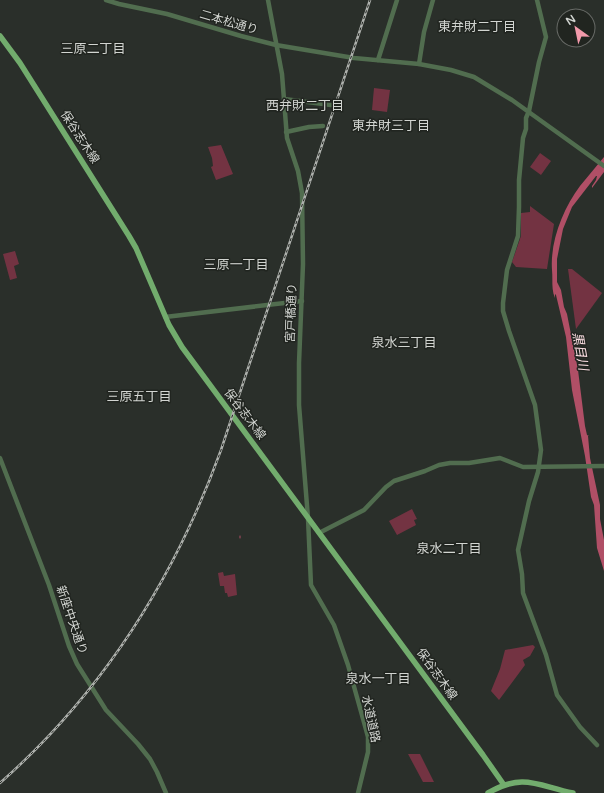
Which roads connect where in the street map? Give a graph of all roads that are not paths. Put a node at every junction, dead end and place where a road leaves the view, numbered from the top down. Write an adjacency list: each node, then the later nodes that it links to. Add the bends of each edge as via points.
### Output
1 (106, 0): 7 (street, 二本松通り, via 152,10)
2 (268, 0): 7 (street, 宮戸橋通り)
3 (397, 0): 8 (street)
4 (433, 0): 9 (street)
5 (537, 0): 12 (street, via 546,37)
6 (0, 36): 17 (main road, 保谷志木線, via 129,236)
7 (276, 45): 8 (street, 二本松通り); 10 (street, 宮戸橋通り)
8 (378, 60): 9 (street, 二本松通り)
9 (419, 64): 12 (street, 二本松通り, via 479,78)
10 (284, 99): 11 (street); 14 (street, 宮戸橋通り)
11 (331, 105)
12 (529, 111): 15 (street, 二本松通り); 20 (street, via 523,138 519,180 518,236 508,270 503,311 535,405 541,450)
13 (323, 126): 14 (street)
14 (286, 132): 16 (street, 宮戸橋通り, via 302,193)
15 (604, 166)
16 (302, 302): 17 (street); 21 (street, 宮戸橋通り, via 299,405)
17 (166, 318): 21 (main road, 保谷志木線, via 173,334 196,368)
18 (0, 458): 27 (street, 新座中央通り, via 50,585 77,664 106,710 150,759)
19 (604, 466): 20 (street)
20 (539, 468): 22 (street, via 521,467 500,458 436,465 396,480 364,510); 24 (street, via 518,546 523,593 546,655 557,695)
21 (308, 518): 22 (main road, 保谷志木線); 23 (street, 宮戸橋通り)
22 (319, 533): 25 (main road, 保谷志木線)
23 (311, 585): 28 (street, 水道道路, via 334,625 368,737 368,752)
24 (597, 745)
25 (504, 785): 26 (main road, via 533,782); 29 (main road)
26 (561, 792): 30 (main road)
27 (166, 793)
28 (358, 793)
29 (488, 793)
30 (572, 793)

